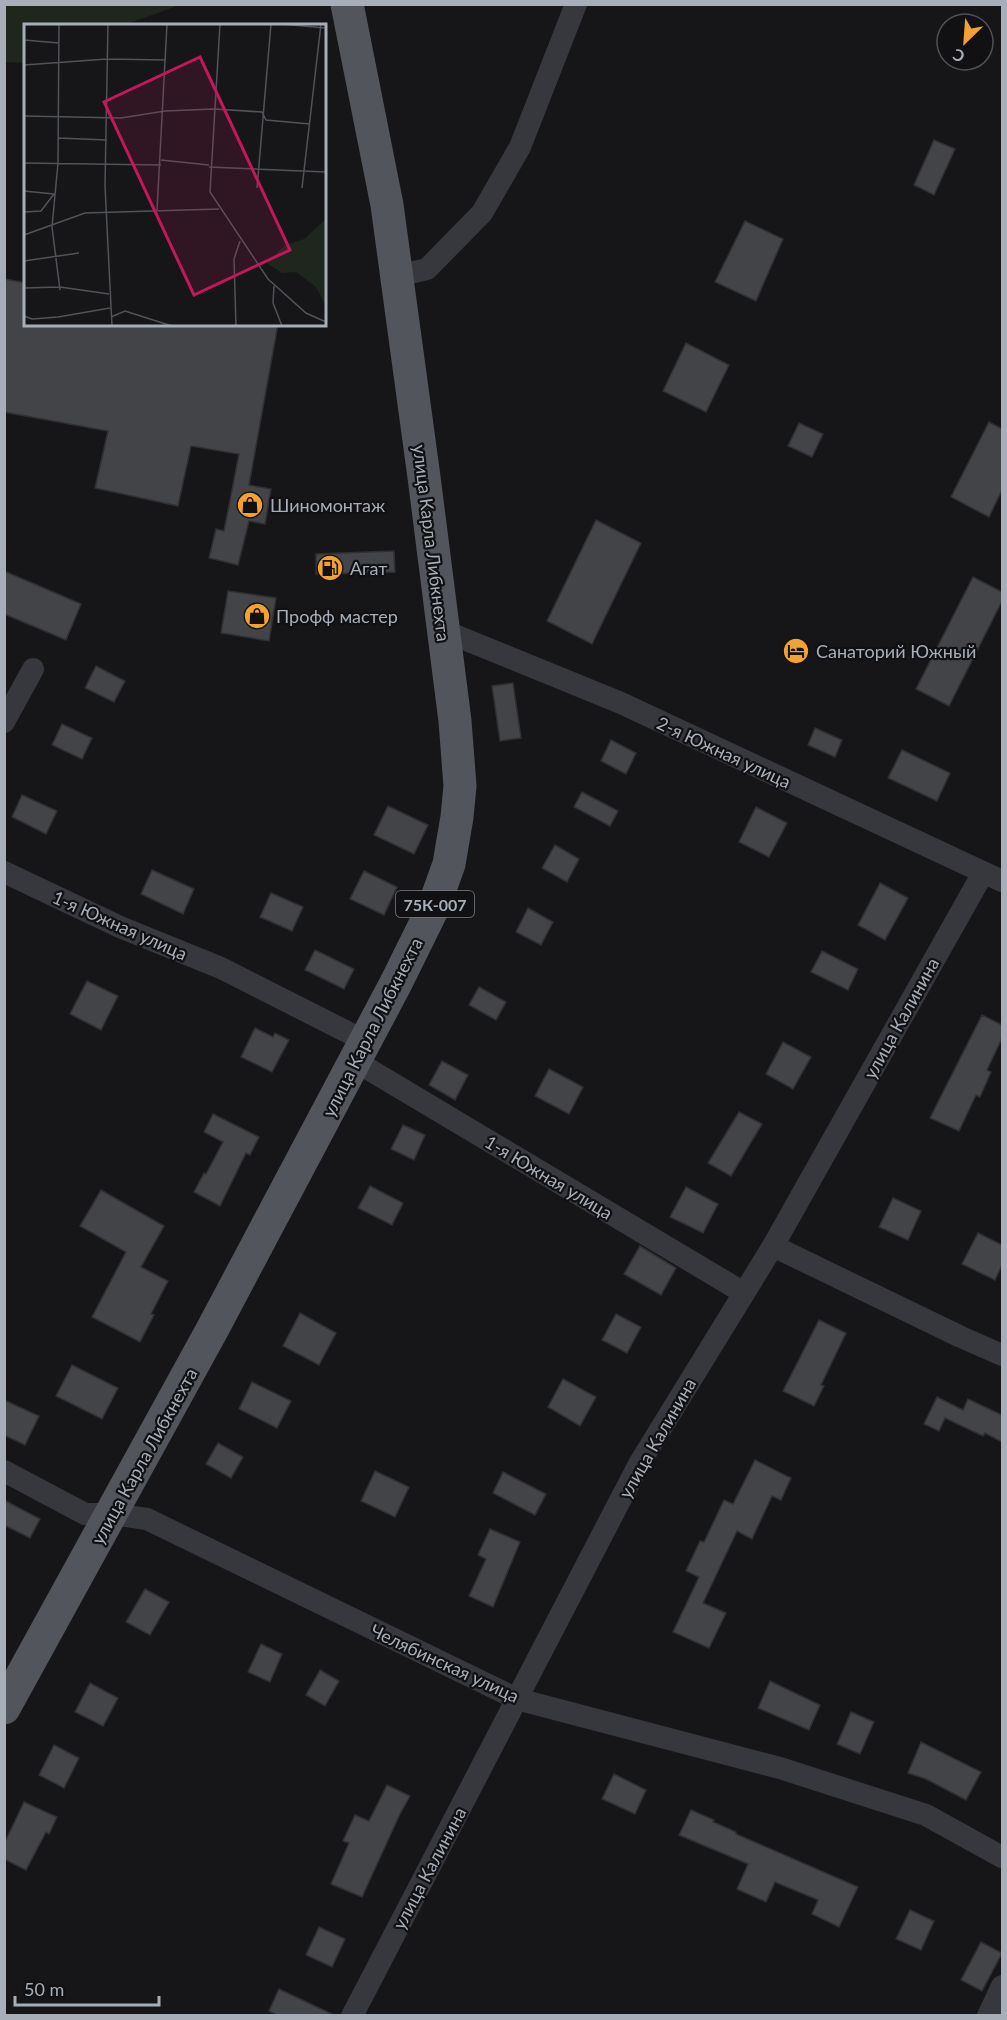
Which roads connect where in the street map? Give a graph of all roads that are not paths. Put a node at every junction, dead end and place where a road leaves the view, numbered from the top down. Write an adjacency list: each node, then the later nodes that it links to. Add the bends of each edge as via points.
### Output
1 (347, 4): 3 (main road, улица Карла Либкнехта / 75К-007, via 387,205)
2 (576, 4): 3 (street, via 520,147 482,213 427,268)
3 (397, 276): 4 (main road, улица Карла Либкнехта / 75К-007)
4 (442, 630): 8 (street, 2-я Южная улица, via 621,704); 9 (main road, улица Карла Либкнехта / 75К-007, via 460,786 449,864 434,906)
5 (33, 669): 6 (street)
6 (4, 722)
7 (4, 872): 9 (street, 1-я Южная улица, via 120,927 221,968)
8 (993, 877): 10 (street, улица Калинина)
9 (360, 1051): 11 (street, 1-я Южная улица); 14 (main road, улица Карла Либкнехта / 75К-007)
10 (773, 1246): 11 (street, улица Калинина); 12 (street)
11 (744, 1293): 15 (street, улица Калинина, via 639,1464)
12 (1002, 1354)
13 (4, 1471): 14 (street, Челябинская улица, via 85,1514)
14 (112, 1514): 15 (street, Челябинская улица, via 147,1519); 16 (main road, улица Карла Либкнехта / 75К-007)
15 (517, 1699): 17 (street, Челябинская улица, via 780,1768 926,1815); 19 (street, улица Калинина)
16 (4, 1708)
17 (1002, 1857)
18 (1002, 1986): 20 (street)
19 (352, 2016)
20 (988, 2016)

